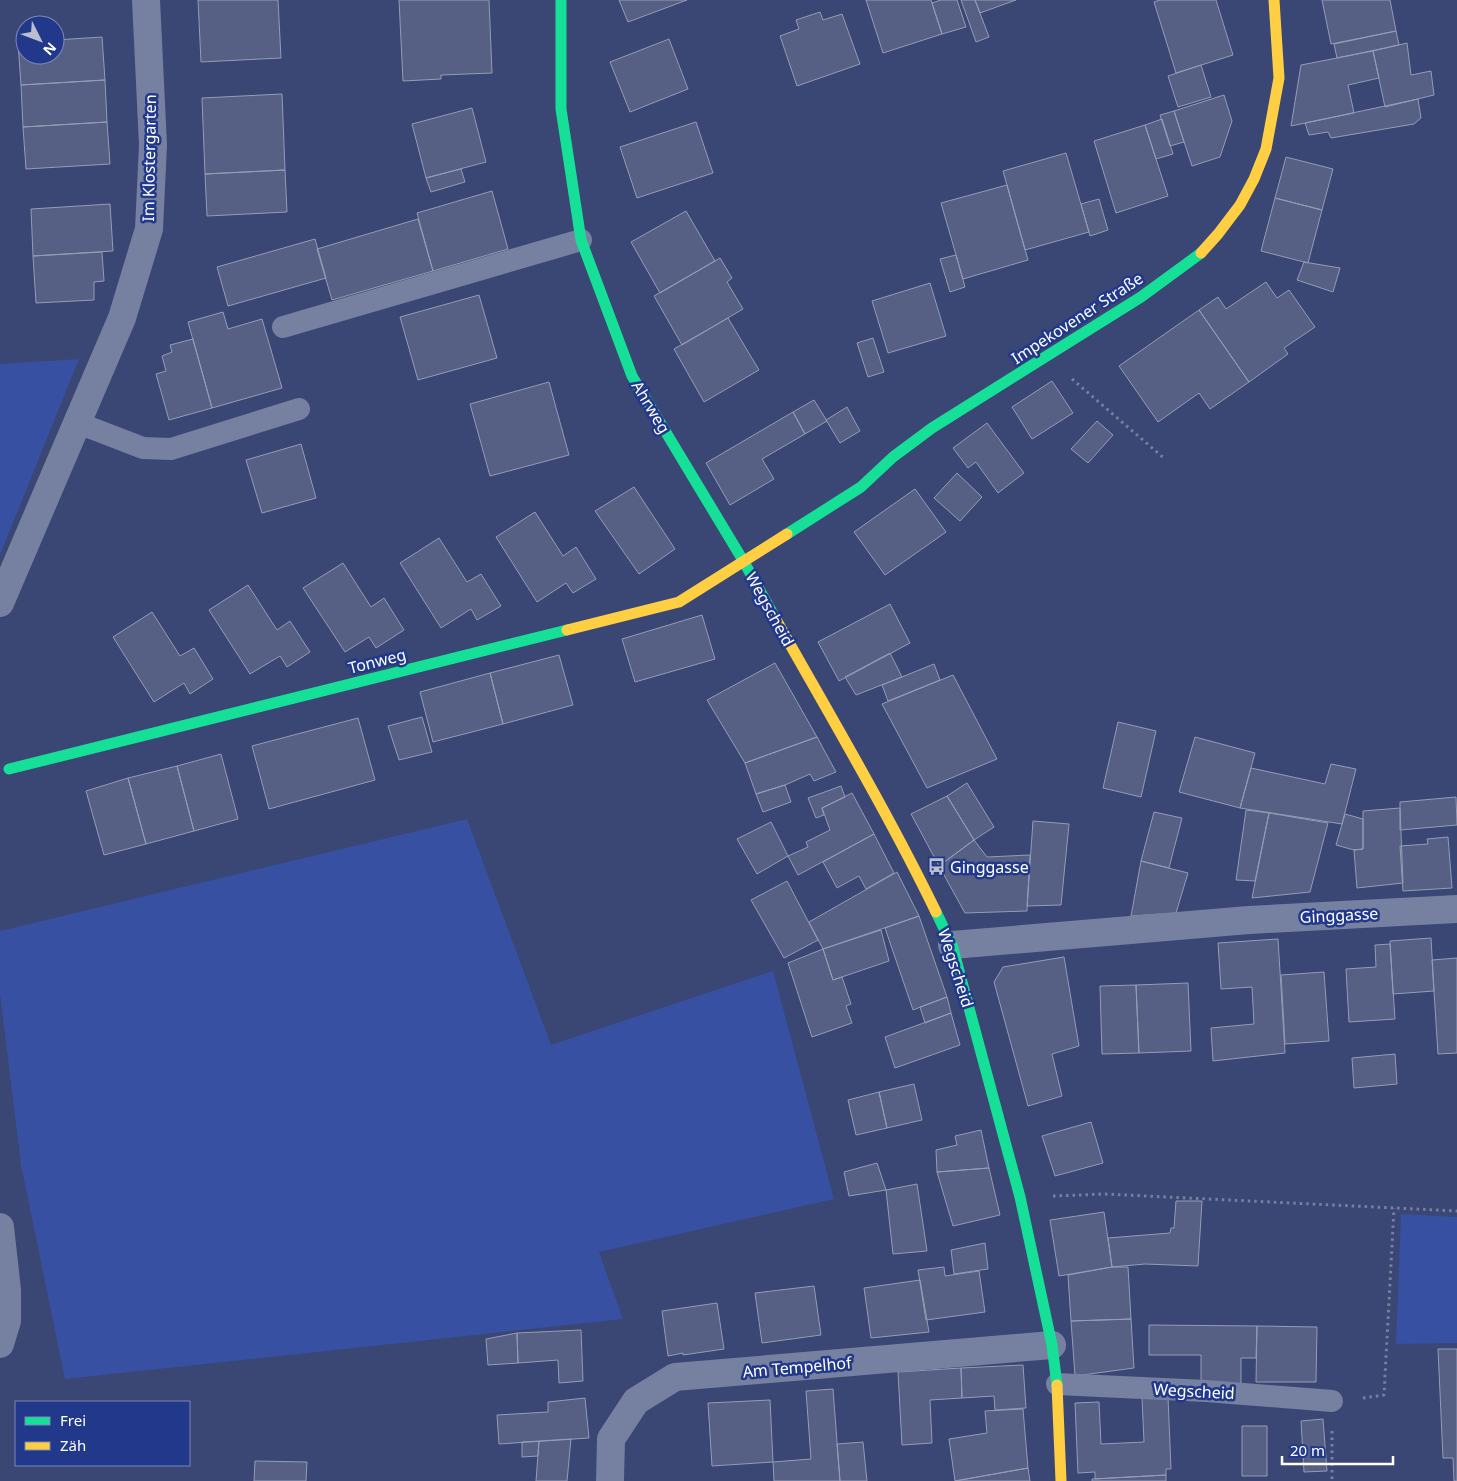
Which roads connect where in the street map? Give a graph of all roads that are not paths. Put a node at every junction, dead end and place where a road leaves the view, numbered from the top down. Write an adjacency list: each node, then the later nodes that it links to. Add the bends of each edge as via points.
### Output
1 (146, 0): 7 (street, Im Klostergarten, via 153,145 149,229 122,318)
2 (561, 0): 4 (street, Ahrweg, via 561,109)
3 (1274, 0): 8 (street, Impekovener Straße, via 1279,78 1266,149 1240,205 1218,234 1196,257 1141,298 932,428 893,457 861,487)
4 (581, 240): 5 (lane); 8 (street, Ahrweg, via 632,376)
5 (283, 328)
6 (299, 409): 7 (lane, via 171,450 143,448)
7 (78, 423): 9 (street, Im Klostergarten)
8 (744, 562): 10 (street, Tonweg, via 678,602); 12 (street, Wegscheid, via 920,879)
9 (0, 603)
10 (8, 769)
11 (1457, 909): 12 (street, Ginggasse, via 1249,920)
12 (952, 945): 15 (street, Wegscheid, via 1020,1197)
13 (0, 1227): 14 (street, via 7,1322)
14 (0, 1344)
15 (1052, 1345): 16 (street, Wegscheid); 18 (street, Am Tempelhof, via 675,1377 636,1401 611,1439)
16 (1057, 1384): 17 (lane, Wegscheid); 19 (street, Wegscheid)
17 (1332, 1401)
18 (610, 1481)
19 (1061, 1481)

